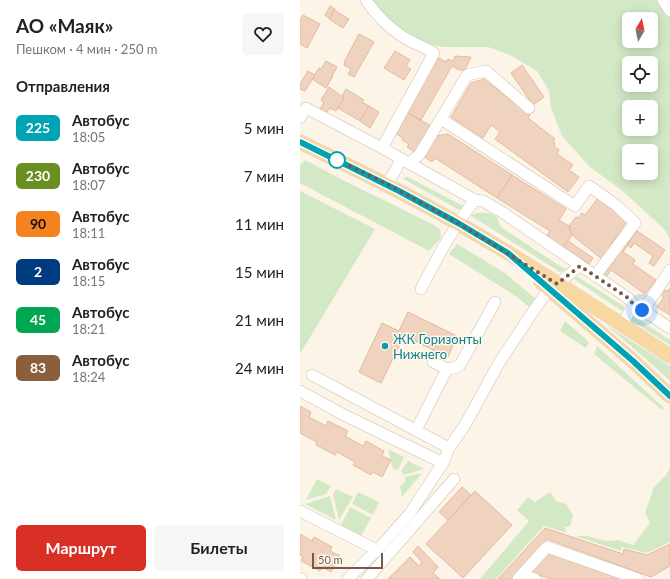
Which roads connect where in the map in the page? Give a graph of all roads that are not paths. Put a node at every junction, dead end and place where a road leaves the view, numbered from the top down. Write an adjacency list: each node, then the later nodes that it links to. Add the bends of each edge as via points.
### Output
1 (366, 0): 8 (lane, via 374,12 404,38 434,53)
2 (663, 0): 3 (lane)
3 (670, 11)
4 (529, 108): 6 (lane, via 486,71 467,75)
5 (300, 118): 8 (lane, via 306,108)
6 (441, 119): 9 (lane, via 419,155); 15 (lane, via 575,206 589,186 616,205 635,223)
7 (300, 142): 10 (main road)
8 (382, 148): 9 (lane)
9 (405, 162): 10 (lane); 11 (lane)
10 (387, 184): 12 (main road)
11 (475, 200): 12 (lane); 13 (lane, via 502,212)
12 (458, 223): 16 (main road, via 508,253); 17 (lane)
13 (580, 266): 15 (lane); 16 (lane)
14 (670, 270): 19 (lane)
15 (595, 276): 19 (lane, via 628,298)
16 (553, 286): 20 (main road); 27 (main road); 29 (lane, via 499,363 465,425)
17 (421, 289)
18 (495, 302): 24 (lane, via 460,365)
19 (638, 308): 20 (lane); 21 (lane)
20 (622, 324): 22 (main road)
21 (670, 328)
22 (670, 356)
23 (433, 362): 24 (lane)
24 (447, 369): 28 (lane)
25 (312, 374): 28 (lane)
26 (300, 391): 30 (lane)
27 (670, 396)
28 (416, 430): 29 (lane)
29 (449, 448): 30 (lane)
30 (443, 463): 33 (lane)
31 (454, 479): 33 (lane)
32 (300, 512): 33 (lane)
33 (383, 550): 35 (lane); 36 (lane)
34 (520, 577): 37 (lane); 38 (lane, via 548,547)
35 (348, 579)
36 (367, 579)
37 (535, 579)
38 (638, 579)

